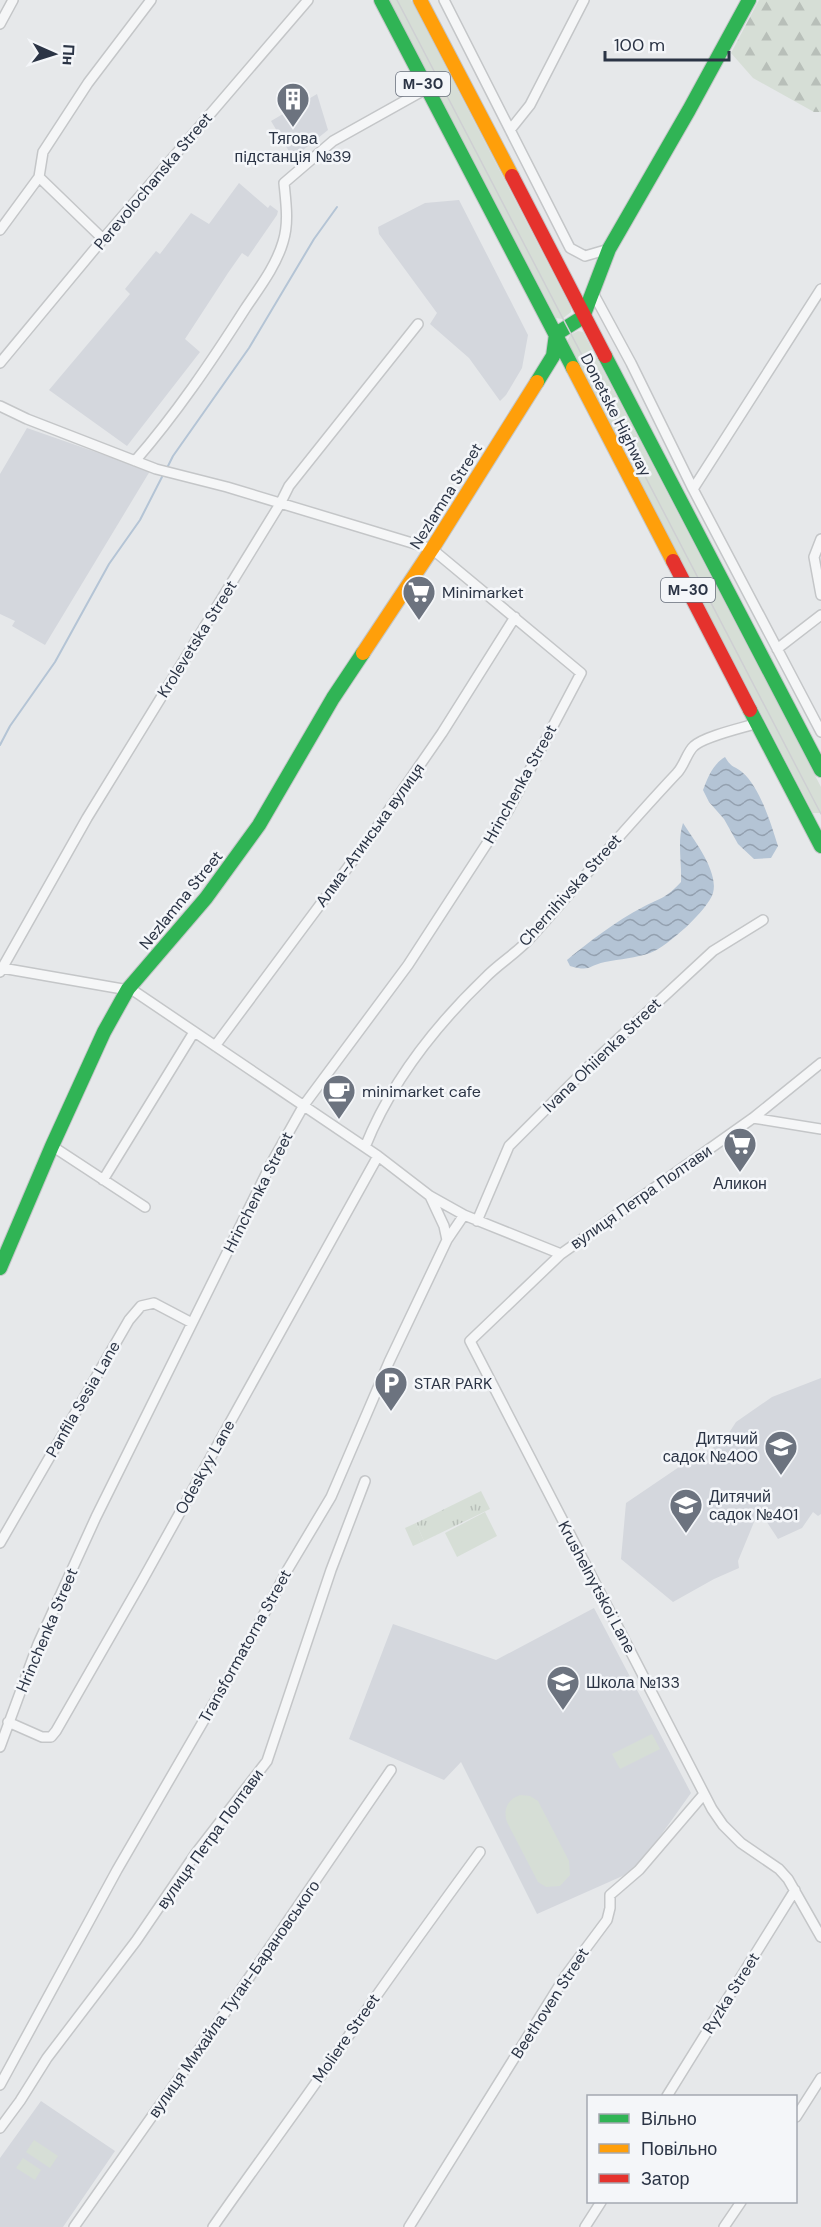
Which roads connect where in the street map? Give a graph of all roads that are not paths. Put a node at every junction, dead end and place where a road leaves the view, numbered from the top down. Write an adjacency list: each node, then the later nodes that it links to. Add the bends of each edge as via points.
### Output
1 (13, 0): 9 (street)
2 (151, 0): 12 (street, via 88,83 43,152)
3 (308, 0): 14 (street, Perevolochanska Street)
4 (381, 0): 10 (main road, Donetske Highway / М-30)
5 (420, 0): 18 (main road, Donetske Highway / М-30)
6 (444, 0): 11 (street)
7 (584, 0): 11 (street, via 530,105)
8 (749, 0): 15 (main road)
9 (0, 24)
10 (426, 89): 20 (main road, Donetske Highway / М-30); 23 (street, via 333,141 284,183 287,224 274,263 210,363)
11 (510, 130): 15 (street, via 570,248 585,256)
12 (39, 177): 13 (street); 14 (street)
13 (0, 231)
14 (103, 239): 21 (street, Perevolochanska Street)
15 (609, 249): 17 (main road)
16 (821, 289): 24 (street)
17 (592, 291): 18 (main road); 24 (street)
18 (583, 316): 20 (main road); 33 (main road, Donetske Highway / М-30)
19 (418, 324): 25 (street, Krolevetska Street, via 289,486)
20 (556, 334): 27 (main road, Nezlamna Street, via 554,357); 34 (main road, Donetske Highway / М-30)
21 (0, 363)
22 (0, 406): 23 (street)
23 (135, 460): 25 (street)
24 (693, 489): 31 (street)
25 (280, 504): 27 (street); 40 (street, Krolevetska Street, via 87,818)
26 (821, 539): 28 (street, via 814,557)
27 (432, 549): 30 (street); 41 (main road, Nezlamna Street, via 333,698 259,825 206,898)
28 (821, 595)
29 (821, 615): 31 (street)
30 (515, 617): 43 (street, Алма-Атинська вулиця, via 442,734 366,843); 45 (street, Hrinchenka Street, via 581,673 502,820 408,965)
31 (777, 649): 32 (street)
32 (786, 664): 33 (street); 35 (street)
33 (770, 672): 36 (main road, Donetske Highway / М-30)
34 (758, 723): 37 (main road, Donetske Highway / М-30); 49 (street, Chernihivska Street, via 693,747 683,767 531,937 486,976 423,1045 385,1105)
35 (821, 732)
36 (821, 770)
37 (816, 825): 38 (main road, Donetske Highway / М-30)
38 (821, 846)
39 (763, 920): 55 (street, Ivana Ohiienka Street, via 713,951 598,1057 510,1146)
40 (1, 970): 41 (street)
41 (128, 989): 42 (street); 48 (main road, Nezlamna Street)
42 (194, 1032): 43 (street); 51 (street)
43 (215, 1046): 45 (street)
44 (821, 1063): 46 (street, вулиця Петра Полтави)
45 (304, 1105): 49 (street); 59 (street, Hrinchenka Street)
46 (753, 1118): 47 (street); 57 (street, вулиця Петра Полтави)
47 (821, 1129)
48 (52, 1146): 51 (street); 58 (main road, Nezlamna Street)
49 (365, 1147): 50 (street)
50 (378, 1156): 52 (street); 63 (street, Odeskyy Lane, via 56,1731 51,1737 42,1737)
51 (103, 1180): 53 (street)
52 (430, 1196): 54 (street); 56 (street)
53 (145, 1207)
54 (464, 1215): 55 (street); 56 (street, Transformatorna Street)
55 (477, 1221): 57 (street)
56 (447, 1240): 71 (street, Transformatorna Street, via 388,1362 331,1497 117,1870)
57 (561, 1254): 60 (street, вулиця Петра Полтави)
58 (0, 1268)
59 (192, 1323): 62 (street, Panfila Sesia Lane, via 154,1303 141,1306 129,1320); 63 (street, Hrinchenka Street, via 96,1517 38,1644)
60 (470, 1341): 66 (street, Krushelnytskoi Lane)
61 (365, 1481): 74 (street, вулиця Петра Полтави, via 267,1761 196,1853)
62 (0, 1543)
63 (8, 1722): 64 (street, Hrinchenka Street)
64 (0, 1747)
65 (391, 1770): 77 (street, вулиця Михайла Туган-Барановського)
66 (704, 1794): 68 (street, Krushelnytskoi Lane, via 723,1825 741,1843 779,1869); 79 (street, Beethoven Street, via 639,1870 610,1895 607,1920 566,1975)
67 (480, 1852): 78 (street, Moliere Street)
68 (795, 1890): 69 (street, Krushelnytskoi Lane); 72 (street, Ryzka Street)
69 (821, 1937)
70 (821, 2078): 73 (street)
71 (0, 2085)
72 (668, 2095)
73 (797, 2114)
74 (0, 2128)
75 (600, 2203): 80 (street)
76 (740, 2203): 81 (street)
77 (74, 2227)
78 (213, 2227)
79 (409, 2227)
80 (585, 2227)
81 (724, 2227)

